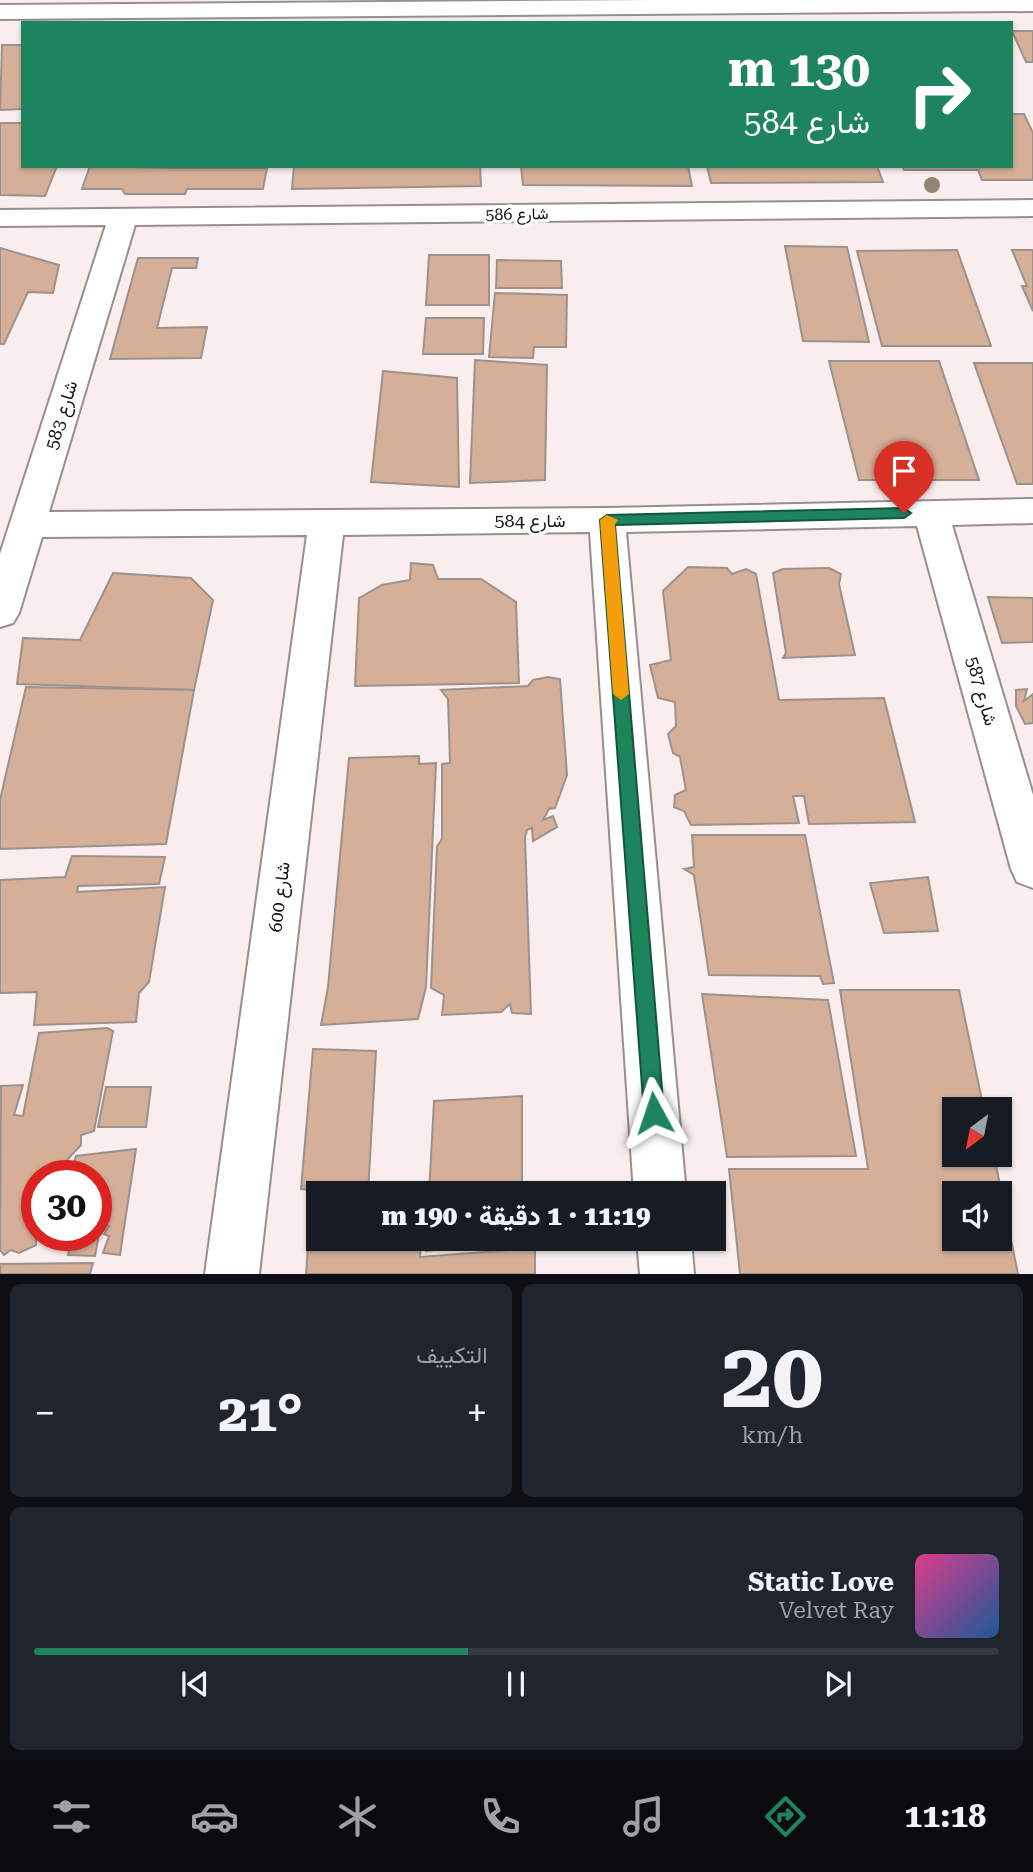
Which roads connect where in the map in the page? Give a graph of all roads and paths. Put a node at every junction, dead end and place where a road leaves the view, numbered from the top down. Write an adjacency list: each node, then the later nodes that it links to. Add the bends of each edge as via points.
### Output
1 (1033, 4): 2 (street)
2 (0, 12)
3 (1033, 208): 5 (street, شارع 586)
4 (0, 218): 5 (street, شارع 586)
5 (123, 218): 10 (street, شارع 583)
6 (1033, 511): 7 (street, شارع 584)
7 (931, 513): 8 (street, شارع 584); 12 (street, شارع 587)
8 (607, 520): 9 (street, شارع 584); 13 (street)
9 (327, 521): 10 (street, شارع 584); 15 (street, شارع 600)
10 (27, 525): 11 (street, شارع 583)
11 (0, 612)
12 (1033, 869)
13 (659, 1181)
14 (665, 1251): 16 (street)
15 (232, 1273)
16 (667, 1273)

